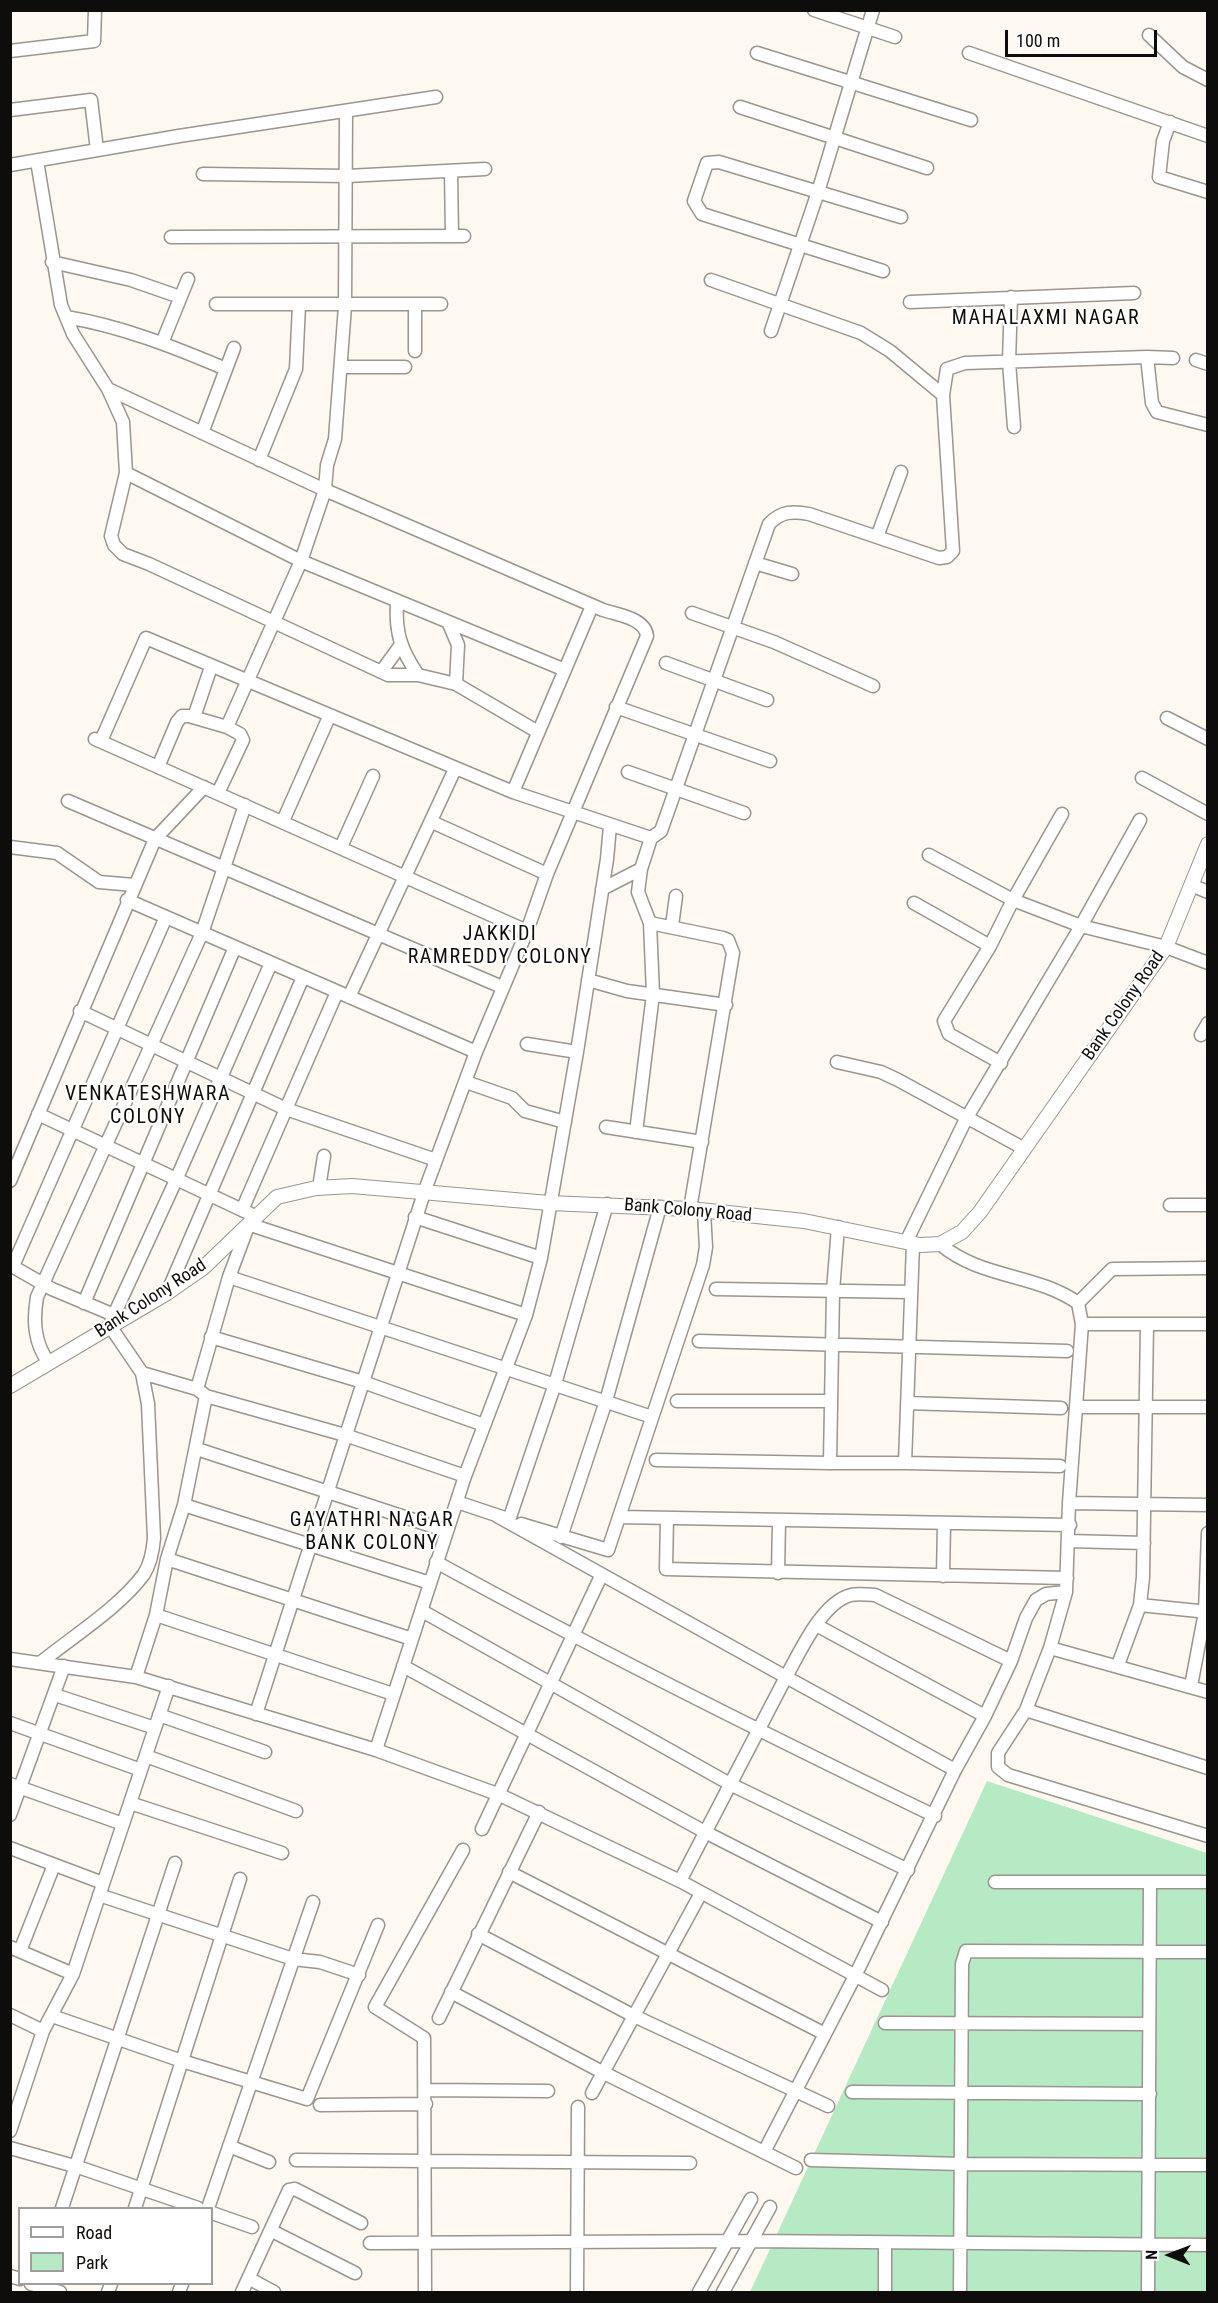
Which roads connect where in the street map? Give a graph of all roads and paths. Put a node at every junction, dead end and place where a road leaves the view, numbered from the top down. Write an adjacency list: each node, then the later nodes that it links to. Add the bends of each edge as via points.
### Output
1 (95, 10): 7 (street, via 94,41)
2 (814, 10): 4 (street)
3 (873, 10): 4 (street)
4 (867, 28): 6 (street); 11 (street)
5 (1149, 35): 10 (street, via 1183,67)
6 (895, 37)
7 (10, 51)
8 (757, 53): 11 (street)
9 (969, 53): 17 (street)
10 (1208, 80)
11 (851, 82): 16 (street); 19 (street)
12 (436, 97): 15 (street)
13 (740, 107): 19 (street)
14 (10, 110): 20 (street, via 91,100)
15 (346, 111): 20 (street); 27 (street)
16 (971, 120)
17 (1170, 122): 18 (street); 29 (street, via 1163,141 1159,177)
18 (1208, 136)
19 (834, 138): 23 (street); 28 (street)
20 (97, 150): 21 (street)
21 (37, 160): 22 (street); 34 (street)
22 (10, 165)
23 (927, 168)
24 (485, 169): 25 (street)
25 (451, 171): 27 (street); 31 (street, via 458,236)
26 (203, 174): 27 (street)
27 (347, 176): 31 (street)
28 (818, 192): 30 (street); 33 (street); 33 (street, via 719,162 707,163 694,201 702,213)
29 (1208, 192)
30 (901, 217)
31 (346, 236): 32 (street); 47 (street)
32 (171, 237)
33 (800, 244): 35 (street); 42 (street)
34 (52, 262): 39 (street, via 131,280); 48 (street)
35 (882, 271)
36 (188, 279): 39 (street)
37 (711, 280): 42 (street)
38 (1134, 293): 40 (street)
39 (180, 297): 50 (street)
40 (1011, 297): 41 (street); 55 (street)
41 (910, 302)
42 (780, 303): 49 (street); 60 (street, via 861,333 890,351)
43 (216, 304): 45 (street)
44 (441, 304): 46 (street)
45 (299, 305): 47 (street); 64 (street, via 296,369)
46 (416, 305): 47 (street); 52 (street)
47 (345, 306): 56 (street)
48 (66, 317): 50 (street); 59 (street)
49 (771, 331)
50 (162, 343): 58 (street)
51 (234, 348): 58 (street)
52 (416, 351)
53 (1147, 357): 54 (street); 55 (street); 61 (street, via 1152,403 1157,412)
54 (1173, 358)
55 (1009, 362): 60 (street, via 953,365 945,375); 62 (street)
56 (341, 367): 57 (street); 67 (street, via 338,423)
57 (405, 368)
58 (226, 369): 63 (street)
59 (108, 389): 63 (street); 66 (street, via 123,422)
60 (943, 395): 68 (street, via 953,551 939,558)
61 (1208, 424)
62 (1014, 427)
63 (202, 433): 64 (street)
64 (259, 460): 67 (street)
65 (901, 472): 68 (street)
66 (126, 473): 69 (street); 75 (street, via 111,536 114,545 123,554)
67 (325, 490): 69 (street); 73 (street)
68 (877, 537): 70 (street, via 809,514 784,513 769,524)
69 (301, 561): 72 (street); 75 (street)
70 (756, 563): 71 (street); 77 (street)
71 (792, 574)
72 (397, 602): 76 (street); 78 (street, via 395,623)
73 (592, 606): 81 (street); 89 (street, via 640,623 646,629 646,641)
74 (692, 613): 77 (street)
75 (274, 622): 82 (street); 84 (street)
76 (449, 624): 81 (street); 86 (street, via 458,645)
77 (733, 628): 85 (street); 87 (street)
78 (400, 646): 82 (street); 83 (street)
79 (666, 663): 85 (street)
80 (211, 667): 84 (street); 90 (street); 98 (street, via 146,638 97,740)
81 (565, 670): 94 (street)
82 (381, 672): 83 (street)
83 (418, 675): 86 (street)
84 (246, 680): 91 (street); 93 (street)
85 (713, 680): 88 (street); 95 (street)
86 (456, 684): 94 (street)
87 (873, 686)
88 (767, 700)
89 (616, 707): 95 (street); 109 (street)
90 (194, 717): 93 (street); 98 (street, via 182,716 177,722)
91 (329, 717): 99 (street); 114 (street)
92 (1167, 718): 96 (street)
93 (226, 727): 106 (street, via 243,740)
94 (538, 732): 105 (street)
95 (694, 734): 97 (street); 104 (street)
96 (1208, 740)
97 (770, 760)
98 (159, 767): 103 (street)
99 (455, 769): 105 (street); 115 (street)
100 (628, 772): 104 (street)
101 (374, 776): 121 (street)
102 (1142, 778): 112 (street)
103 (204, 787): 106 (street); 118 (street)
104 (674, 789): 110 (street); 117 (street, via 661,831)
105 (513, 792): 109 (street)
106 (218, 793): 108 (street)
107 (68, 801): 118 (street)
108 (245, 805): 114 (street); 123 (street)
109 (573, 812): 116 (street); 125 (street)
110 (744, 813)
111 (1062, 814): 133 (street)
112 (1208, 814)
113 (1140, 820): 138 (street)
114 (283, 822): 121 (street)
115 (432, 822): 125 (street); 126 (street)
116 (610, 826): 117 (street); 129 (street)
117 (651, 838): 124 (street)
118 (155, 839): 123 (street); 127 (street)
119 (1208, 844): 128 (street, Bank Colony Road)
120 (10, 847): 127 (street, via 47,850 83,868 99,882)
121 (341, 847): 126 (street)
122 (929, 855): 133 (street)
123 (224, 869): 140 (street); 141 (street)
124 (641, 869): 129 (street); 136 (street, via 638,892)
125 (547, 874): 139 (street)
126 (407, 876): 139 (street); 141 (street)
127 (134, 885): 132 (street)
128 (1191, 885): 130 (street); 144 (street, Bank Colony Road)
129 (603, 889): 148 (street)
130 (1208, 892)
131 (676, 896): 137 (street)
132 (127, 900): 135 (street); 154 (street)
133 (1012, 900): 138 (street); 142 (street)
134 (914, 903): 142 (street)
135 (166, 917): 140 (street); 156 (street)
136 (650, 923): 137 (street); 151 (street)
137 (672, 926): 153 (street, via 728,940 733,960)
138 (1081, 926): 144 (street); 164 (street)
139 (527, 931): 149 (street)
140 (202, 933): 143 (street); 159 (street)
141 (378, 934): 149 (street); 152 (street)
142 (990, 946): 164 (street, via 944,1021 949,1034)
143 (235, 947): 145 (street); 162 (street)
144 (1166, 947): 146 (street); 177 (street, Bank Colony Road)
145 (271, 963): 147 (street); 165 (street)
146 (1208, 963)
147 (303, 977): 150 (street); 167 (street)
148 (588, 980): 151 (street); 161 (street)
149 (502, 987): 160 (street)
150 (337, 992): 152 (street); 168 (street)
151 (653, 994): 153 (street); 174 (street)
152 (349, 997): 160 (street)
153 (726, 1005): 175 (street)
154 (80, 1011): 156 (street); 169 (street)
155 (1208, 1023): 157 (street)
156 (117, 1028): 159 (street); 173 (street)
157 (1201, 1035)
158 (527, 1044): 161 (street)
159 (152, 1045): 162 (street); 176 (street)
160 (476, 1052): 166 (street)
161 (578, 1052): 171 (street)
162 (186, 1061): 165 (street); 180 (street)
163 (837, 1062): 170 (street, via 881,1072)
164 (1001, 1064): 170 (street)
165 (220, 1078): 167 (street); 181 (street)
166 (465, 1082): 171 (street, via 512,1098 525,1111); 179 (street)
167 (253, 1093): 168 (street); 185 (street)
168 (286, 1109): 179 (street); 191 (street)
169 (38, 1114): 173 (street); 182 (street)
170 (966, 1119): 177 (street); 196 (street)
171 (564, 1122): 186 (street)
172 (606, 1127): 174 (street)
173 (73, 1131): 176 (street); 199 (street)
174 (636, 1132): 175 (street)
175 (702, 1142): 192 (street)
176 (107, 1147): 180 (street); 203 (street)
177 (1023, 1148): 197 (street, Bank Colony Road, via 980,1212 962,1232)
178 (324, 1156): 183 (street)
179 (436, 1160): 184 (street)
180 (142, 1164): 181 (street); 208 (street)
181 (176, 1180): 185 (street); 211 (street)
182 (10, 1181)
183 (319, 1188): 184 (street, Bank Colony Road); 194 (street, Bank Colony Road, via 277,1197)
184 (425, 1190): 186 (street, Bank Colony Road); 193 (street)
185 (209, 1195): 191 (street); 207 (street)
186 (549, 1203): 187 (street, Bank Colony Road); 198 (street)
187 (607, 1204): 190 (street, Bank Colony Road); 225 (street)
188 (1208, 1205): 189 (street)
189 (1170, 1206)
190 (660, 1207): 192 (street, Bank Colony Road); 228 (street)
191 (242, 1210): 194 (street)
192 (697, 1211): 195 (street, Bank Colony Road); 236 (street, via 706,1247 703,1265)
193 (415, 1217): 198 (street); 201 (street)
194 (252, 1224): 201 (street); 202 (street); 207 (street, Bank Colony Road, via 203,1268)
195 (838, 1227): 196 (street, Bank Colony Road); 205 (street)
196 (910, 1243): 197 (street, Bank Colony Road); 206 (street)
197 (940, 1244): 209 (street, via 957,1259 1060,1290)
198 (541, 1258): 210 (street)
199 (12, 1266): 203 (street)
200 (1208, 1268): 209 (street, via 1112,1269)
201 (398, 1272): 210 (street); 215 (street)
202 (230, 1276): 215 (street); 216 (street)
203 (44, 1285): 208 (street); 221 (street, via 37,1297 34,1324 41,1352)
204 (716, 1289): 205 (street)
205 (833, 1291): 206 (street); 218 (street)
206 (911, 1292): 219 (street)
207 (167, 1293): 211 (street, Bank Colony Road)
208 (84, 1303): 211 (street)
209 (1078, 1303): 212 (street)
210 (526, 1315): 222 (street)
211 (112, 1320): 221 (street, Bank Colony Road); 223 (street)
212 (1082, 1324): 214 (street); 232 (street)
213 (1208, 1324): 214 (street)
214 (1147, 1325): 233 (street)
215 (380, 1326): 222 (street); 224 (street)
216 (210, 1336): 224 (street); 227 (street)
217 (699, 1341): 218 (street)
218 (832, 1346): 219 (street); 230 (street)
219 (909, 1348): 220 (street); 231 (street)
220 (1067, 1351)
221 (49, 1363): 226 (street, Bank Colony Road)
222 (507, 1368): 225 (street); 237 (street)
223 (142, 1373): 227 (street); 284 (street, via 152,1455 152,1557 144,1574 121,1597)
224 (363, 1382): 237 (street); 238 (street)
225 (555, 1384): 228 (street); 254 (street)
226 (10, 1386)
227 (201, 1393): 238 (street); 239 (street)
228 (606, 1401): 236 (street); 260 (street)
229 (677, 1401): 230 (street)
230 (831, 1401): 241 (street)
231 (907, 1403): 235 (street); 242 (street)
232 (1077, 1407): 233 (street); 247 (street)
233 (1146, 1407): 234 (street); 248 (street)
234 (1208, 1407)
235 (1061, 1408)
236 (652, 1417): 252 (street)
237 (484, 1425): 244 (street)
238 (345, 1435): 244 (street); 245 (street)
239 (197, 1449): 245 (street); 249 (street)
240 (656, 1460): 241 (street)
241 (830, 1463): 242 (street)
242 (905, 1463): 243 (street)
243 (1060, 1466)
244 (465, 1476): 246 (street)
245 (328, 1491): 258 (street); 263 (street)
246 (457, 1502): 251 (street); 258 (street)
247 (1069, 1503): 248 (street); 257 (street)
248 (1145, 1504): 250 (street); 262 (street)
249 (184, 1505): 263 (street); 264 (street)
250 (1208, 1505)
251 (497, 1516): 254 (street); 267 (street)
252 (619, 1517): 253 (street); 260 (street, via 608,1550)
253 (667, 1518): 255 (street); 266 (street, via 666,1569)
254 (509, 1520): 260 (street)
255 (779, 1521): 256 (street); 266 (street)
256 (944, 1524): 257 (street); 268 (street)
257 (1070, 1525): 261 (street)
258 (447, 1531): 265 (street)
259 (1208, 1533): 275 (street)
260 (561, 1537)
261 (1069, 1541): 262 (street); 269 (street)
262 (1144, 1543): 273 (street)
263 (310, 1544): 270 (street); 272 (street)
264 (166, 1559): 272 (street); 276 (street)
265 (436, 1562): 270 (street); 278 (street)
266 (778, 1573): 268 (street)
267 (601, 1576): 278 (street); 289 (street)
268 (943, 1576): 269 (street)
269 (1067, 1578): 271 (street)
270 (430, 1583): 274 (street)
271 (1066, 1592): 280 (street); 283 (street, via 1046,1594 1036,1600)
272 (293, 1599): 279 (street); 281 (street)
273 (1140, 1605): 275 (street); 285 (street)
274 (422, 1611): 279 (street); 290 (street)
275 (1206, 1612): 292 (street)
276 (156, 1615): 281 (street); 288 (street)
277 (816, 1625): 283 (street, via 837,1601 852,1594 875,1595); 289 (street); 299 (street)
278 (573, 1637): 290 (street); 302 (street)
279 (412, 1639): 287 (street)
280 (1050, 1648): 285 (street); 296 (street)
281 (275, 1654): 294 (street); 297 (street)
282 (10, 1659): 284 (street)
283 (1011, 1661): 299 (street)
284 (40, 1663): 286 (street)
285 (1118, 1665): 292 (street)
286 (64, 1666): 288 (street); 295 (street)
287 (403, 1666): 294 (street); 303 (street)
288 (136, 1677): 291 (street)
289 (786, 1677): 302 (street); 310 (street)
290 (551, 1684): 303 (street); 311 (street)
291 (169, 1686): 297 (street); 298 (street)
292 (1191, 1686): 293 (street)
293 (1208, 1692)
294 (393, 1694): 305 (street)
295 (55, 1695): 301 (street); 304 (street)
296 (1026, 1710): 308 (street); 322 (street, via 998,1753 998,1767 1008,1775)
297 (256, 1714): 305 (street)
298 (159, 1715): 301 (street); 306 (street)
299 (985, 1716): 310 (street)
300 (10, 1723): 304 (street)
301 (155, 1728): 307 (street)
302 (759, 1732): 311 (street); 318 (street)
303 (528, 1733): 313 (street); 321 (street)
304 (41, 1734): 309 (street); 312 (street)
305 (376, 1750): 313 (street)
306 (265, 1752)
307 (146, 1756): 309 (street); 315 (street)
308 (1208, 1768)
309 (141, 1770): 314 (street)
310 (955, 1770): 318 (street)
311 (730, 1784): 321 (street); 328 (street)
312 (15, 1786): 317 (street); 319 (street)
313 (500, 1795): 316 (street); 320 (street)
314 (130, 1803): 319 (street); 325 (street)
315 (296, 1811)
316 (539, 1812): 329 (street); 331 (street)
317 (10, 1815)
318 (935, 1816): 328 (street)
319 (123, 1824): 335 (street)
320 (482, 1829)
321 (705, 1832): 331 (street); 339 (street)
322 (1208, 1836)
323 (10, 1848): 327 (street)
324 (463, 1850): 366 (street, via 375,2007 424,2038)
325 (282, 1853)
326 (175, 1863): 338 (street)
327 (54, 1865): 335 (street); 343 (street)
328 (908, 1870): 339 (street)
329 (510, 1872): 341 (street); 344 (street)
330 (240, 1879): 342 (street)
331 (680, 1881): 336 (street)
332 (995, 1882): 333 (street)
333 (1150, 1882): 334 (street); 345 (street)
334 (1208, 1882)
335 (101, 1889): 338 (street); 348 (street)
336 (701, 1893): 344 (street); 350 (street)
337 (313, 1902): 347 (street)
338 (156, 1915): 342 (street); 362 (street)
339 (882, 1922): 350 (street)
340 (378, 1925): 349 (street)
341 (478, 1934): 352 (street); 355 (street)
342 (222, 1937): 347 (street); 363 (street)
343 (15, 1949): 348 (street)
344 (669, 1952): 355 (street); 361 (street)
345 (1149, 1952): 346 (street); 358 (street); 359 (street, via 966,1951 962,1964)
346 (1208, 1952)
347 (293, 1959): 349 (street, via 320,1962); 365 (street)
348 (73, 1974): 354 (street)
349 (359, 1975): 365 (street, via 308,2099)
350 (855, 1976): 351 (street); 361 (street)
351 (882, 1990)
352 (451, 1992): 356 (street); 364 (street)
353 (10, 2015): 360 (street)
354 (52, 2016): 360 (street); 362 (street)
355 (634, 2016): 364 (street); 368 (street)
356 (439, 2018)
357 (885, 2023): 359 (street)
358 (1149, 2024): 359 (street); 372 (street)
359 (961, 2025): 371 (street)
360 (43, 2031): 377 (street)
361 (825, 2034): 368 (street)
362 (119, 2039): 363 (street); 390 (street)
363 (182, 2061): 365 (street); 392 (street)
364 (604, 2073): 370 (street); 380 (street)
365 (251, 2081): 378 (street)
366 (426, 2090): 367 (street); 373 (street)
367 (548, 2091)
368 (796, 2091): 375 (street); 380 (street)
369 (852, 2092): 371 (street)
370 (592, 2093)
371 (961, 2093): 372 (street); 387 (street)
372 (1150, 2094): 388 (street)
373 (426, 2104): 374 (street); 383 (street)
374 (320, 2105)
375 (828, 2106)
376 (578, 2107): 385 (street)
377 (10, 2131)
378 (229, 2146): 384 (street); 397 (street)
379 (10, 2148): 390 (street)
380 (764, 2152): 391 (street)
381 (296, 2160): 383 (street)
382 (812, 2160): 387 (street)
383 (425, 2161): 385 (street); 407 (street)
384 (269, 2162)
385 (576, 2162): 386 (street); 403 (street)
386 (690, 2163)
387 (961, 2164): 388 (street); 408 (street)
388 (1149, 2164): 389 (street); 410 (street)
389 (1208, 2165)
390 (78, 2167): 392 (street); 394 (street)
391 (796, 2168)
392 (141, 2190): 395 (street); 396 (street)
393 (751, 2199): 405 (street)
394 (62, 2207)
395 (135, 2207)
396 (195, 2207)
397 (208, 2207)
398 (770, 2207): 404 (street)
399 (213, 2213): 401 (street)
400 (361, 2223): 402 (street, via 291,2189)
401 (252, 2227)
402 (272, 2231): 412 (street); 413 (street)
403 (575, 2241): 405 (street); 407 (street); 419 (street)
404 (750, 2241): 405 (street); 409 (street); 421 (street)
405 (727, 2242): 420 (street)
406 (370, 2243): 407 (street)
407 (425, 2243): 418 (street)
408 (960, 2243): 409 (street); 410 (street); 423 (street)
409 (885, 2244): 422 (street)
410 (1148, 2245): 411 (street); 424 (street)
411 (1208, 2245)
412 (355, 2273)
413 (250, 2279): 416 (street); 417 (street)
414 (33, 2286): 415 (street)
415 (60, 2292)
416 (242, 2292)
417 (274, 2292)
418 (425, 2292)
419 (577, 2292)
420 (699, 2292)
421 (723, 2292)
422 (885, 2292)
423 (960, 2292)
424 (1148, 2292)

